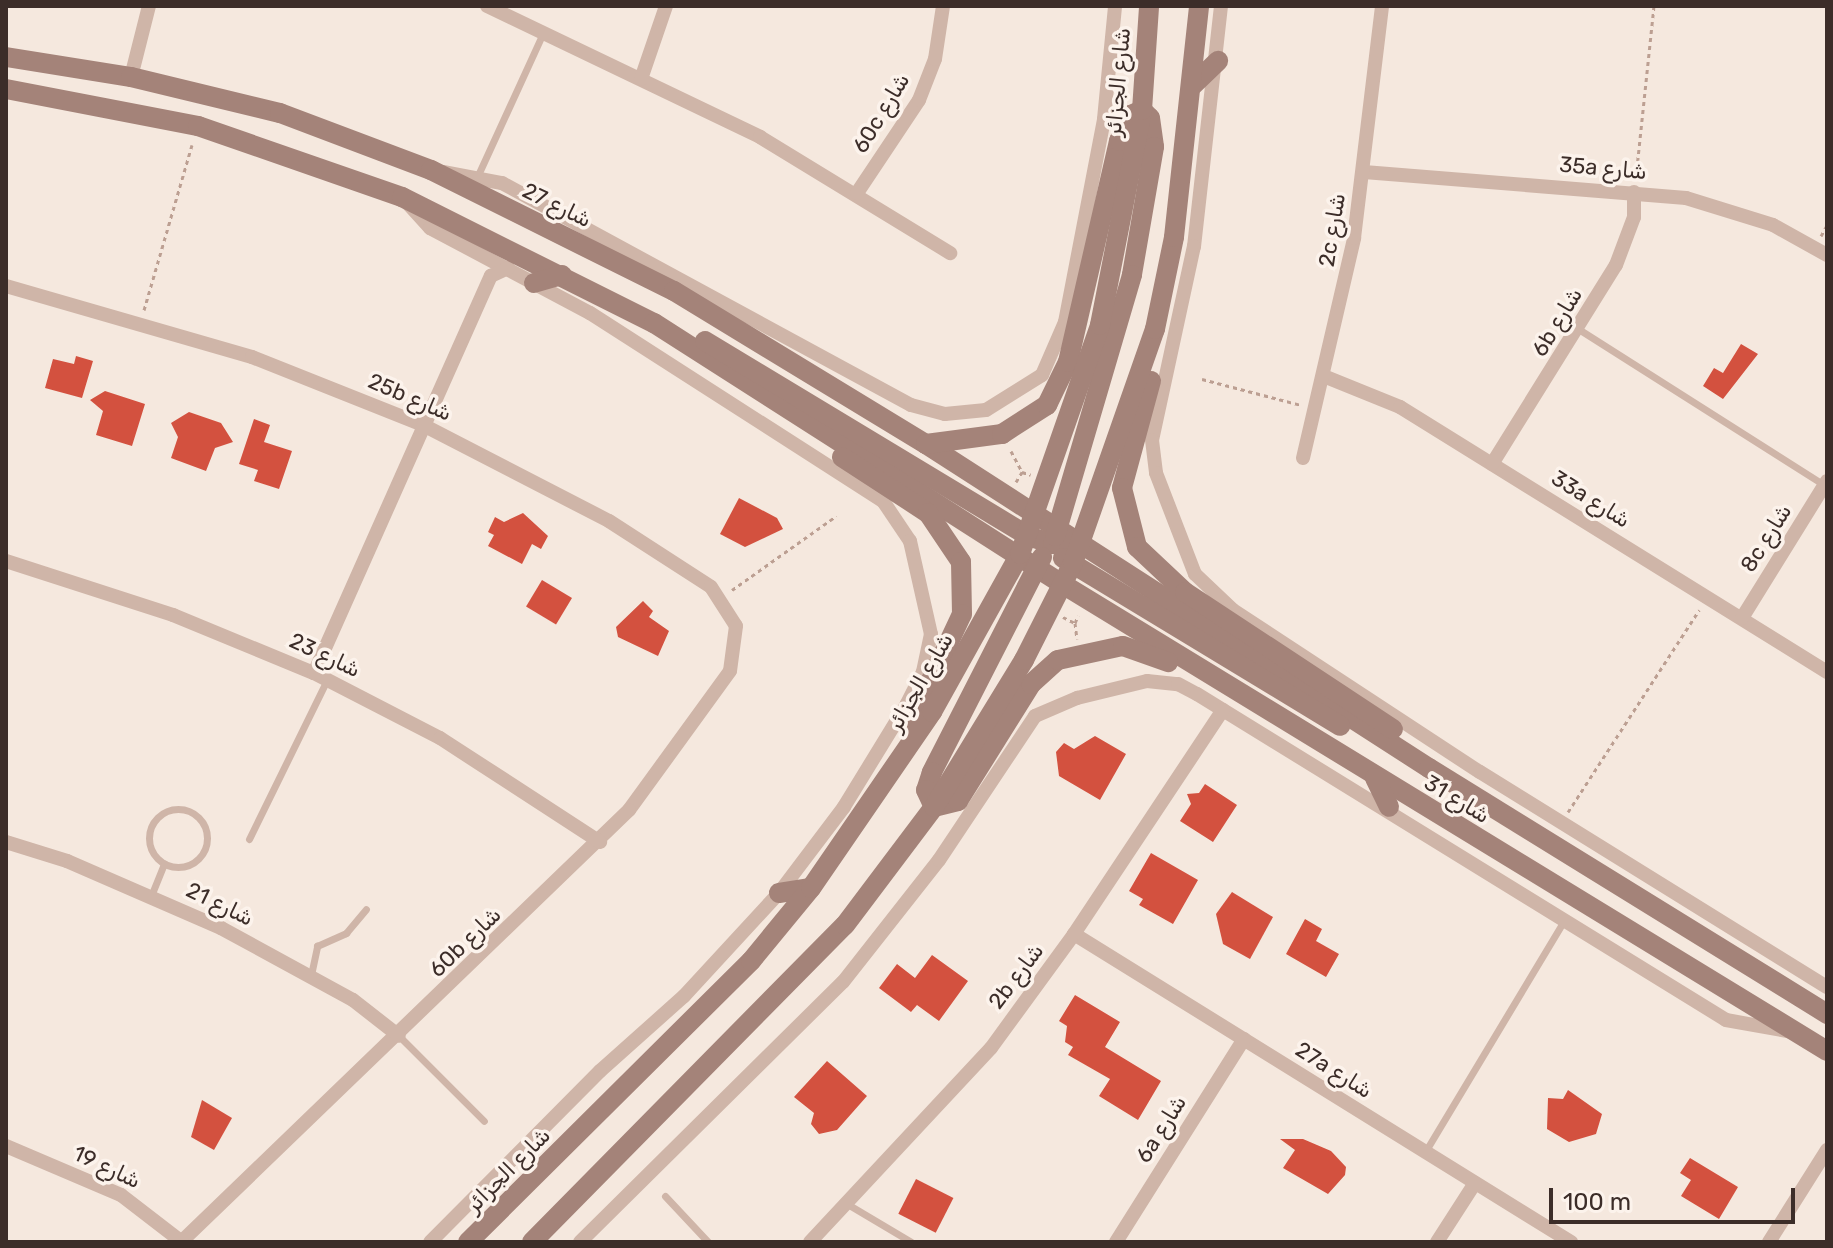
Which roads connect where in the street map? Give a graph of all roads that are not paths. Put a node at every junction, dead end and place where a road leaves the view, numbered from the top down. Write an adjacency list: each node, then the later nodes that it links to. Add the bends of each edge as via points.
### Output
1 (149, 6): 13 (street)
2 (487, 6): 10 (street)
3 (666, 6): 14 (street)
4 (943, 6): 22 (street, 60c شارع, via 935,59 919,100)
5 (1115, 6): 30 (street, via 1104,119 1065,322 1055,354 1030,387 986,410 928,412)
6 (1149, 6): 17 (main road, شارع الجزائر)
7 (1199, 6): 15 (main road)
8 (1221, 6): 12 (street)
9 (1382, 6): 19 (street, 2c شارع)
10 (543, 33): 14 (street); 20 (lane)
11 (6, 57): 13 (main road, شارع 27)
12 (1218, 61): 15 (main road); 69 (street, via 1194,246 1152,440 1156,473 1187,558 1205,586 1233,610 1561,824)
13 (131, 77): 18 (main road, شارع 27, via 280,113)
14 (641, 79): 22 (street)
15 (1193, 85): 33 (main road, via 1174,237)
16 (6, 89): 23 (main road, via 198,126)
17 (1142, 110): 37 (main road, via 1131,115 1119,141 1060,386 1030,420 1002,434); 41 (main road, شارع الجزائر, via 1100,325); 43 (main road, via 1150,118 1154,147 1132,275)
18 (431, 170): 20 (street); 31 (main road, شارع 27)
19 (1364, 172): 21 (street, 35a شارع); 35 (street, 2c شارع)
20 (478, 175): 30 (street)
21 (1634, 192): 25 (street, 35a شارع, via 1730,209); 34 (street, 6b شارع, via 1625,247)
22 (857, 193): 24 (street)
23 (402, 197): 26 (street, via 421,222); 27 (main road)
24 (950, 253)
25 (1827, 255)
26 (508, 268): 28 (street); 36 (street, via 491,276)
27 (562, 275): 28 (main road); 32 (main road)
28 (534, 283): 63 (street, via 883,501 905,530 930,625 923,672 844,807)
29 (6, 286): 36 (street, 25b شارع, via 141,322)
30 (701, 290): 31 (main road)
31 (716, 316): 37 (main road, شارع 27)
32 (654, 323): 43 (main road); 54 (main road, via 688,358 928,513 953,544 965,581 962,614)
33 (1155, 329): 42 (main road); 53 (main road, via 1155,363 1122,488 1137,547 1185,592 1416,744)
34 (1580, 330): 39 (street, 6b شارع); 40 (lane)
35 (1326, 377): 38 (street, 2c شارع); 39 (street, 33a شارع, via 1391,402)
36 (423, 425): 48 (street, 25b شارع, via 609,521 721,595); 50 (street)
37 (926, 444): 41 (main road, شارع 27)
38 (1303, 458)
39 (1492, 464): 47 (street, 33a شارع)
40 (1826, 483): 47 (street, 8c شارع)
41 (1037, 514): 43 (main road)
42 (1081, 542): 43 (main road); 45 (main road); 53 (main road, شارع 31)
43 (1042, 547): 45 (main road); 46 (main road); 54 (main road, شارع الجزائر); 56 (main road, via 932,772 926,790)
44 (6, 561): 50 (street, شارع 23, via 173,615)
45 (1073, 563): 46 (main road); 53 (main road, via 1350,733 1412,766)
46 (1064, 585): 52 (main road, شارع 31); 56 (main road)
47 (1742, 618): 49 (street, 33a شارع)
48 (738, 641): 60 (street, 60b شارع, via 722,685)
49 (1827, 672)
50 (321, 676): 58 (lane); 60 (street, شارع 23, via 495,770)
51 (1223, 710): 57 (street); 67 (street, 2b شارع); 87 (street, via 1178,684 1147,681 1077,698 1035,716 939,860 843,982)
52 (1290, 723): 55 (main road, شارع 31); 56 (main road, via 1257,713 1139,649 1079,651 1031,684 958,801)
53 (1429, 768): 70 (main road, شارع 31)
54 (892, 775): 62 (main road, شارع الجزائر)
55 (1375, 778): 57 (main road); 71 (main road, شارع 31)
56 (934, 807): 82 (main road, via 797,978)
57 (1389, 807): 66 (street)
58 (249, 839)
59 (6, 842): 64 (street, شارع 21)
60 (600, 842): 72 (street, 60b شارع)
61 (164, 863): 61 (lane, via 151,855 148,844 164,810 174,806 204,820 208,829 190,865 180,870); 64 (lane)
62 (811, 888): 63 (main road); 85 (main road, شارع الجزائر, via 751,961)
63 (779, 893): 84 (street, via 695,986 600,1071)
64 (151, 896): 68 (street, شارع 21)
65 (366, 909): 68 (lane, via 346,933 317,946)
66 (1565, 920): 71 (street, via 1726,1020); 78 (lane)
67 (1074, 934): 73 (street, 27a شارع); 81 (street, 2b شارع, via 969,1074)
68 (311, 975): 72 (street, شارع 21)
69 (1827, 987)
70 (1827, 1014)
71 (1794, 1032): 74 (main road, شارع 31)
72 (399, 1036): 75 (lane); 83 (street, 60b شارع)
73 (1244, 1039): 78 (street, 27a شارع); 91 (street, 6a شارع)
74 (1827, 1051)
75 (484, 1121)
76 (6, 1146): 83 (street, شارع 19, via 121,1195)
77 (1827, 1150): 94 (street)
78 (1425, 1152): 79 (street, 27a شارع)
79 (1475, 1183): 92 (street); 93 (street, 27a شارع)
80 (665, 1196): 88 (lane)
81 (849, 1205): 89 (street, 2b شارع); 90 (lane)
82 (548, 1233): 86 (main road)
83 (182, 1242)
84 (430, 1242)
85 (468, 1242)
86 (532, 1242)
87 (580, 1242)
88 (708, 1242)
89 (810, 1242)
90 (911, 1242)
91 (1116, 1242)
92 (1437, 1242)
93 (1571, 1242)
94 (1769, 1242)

